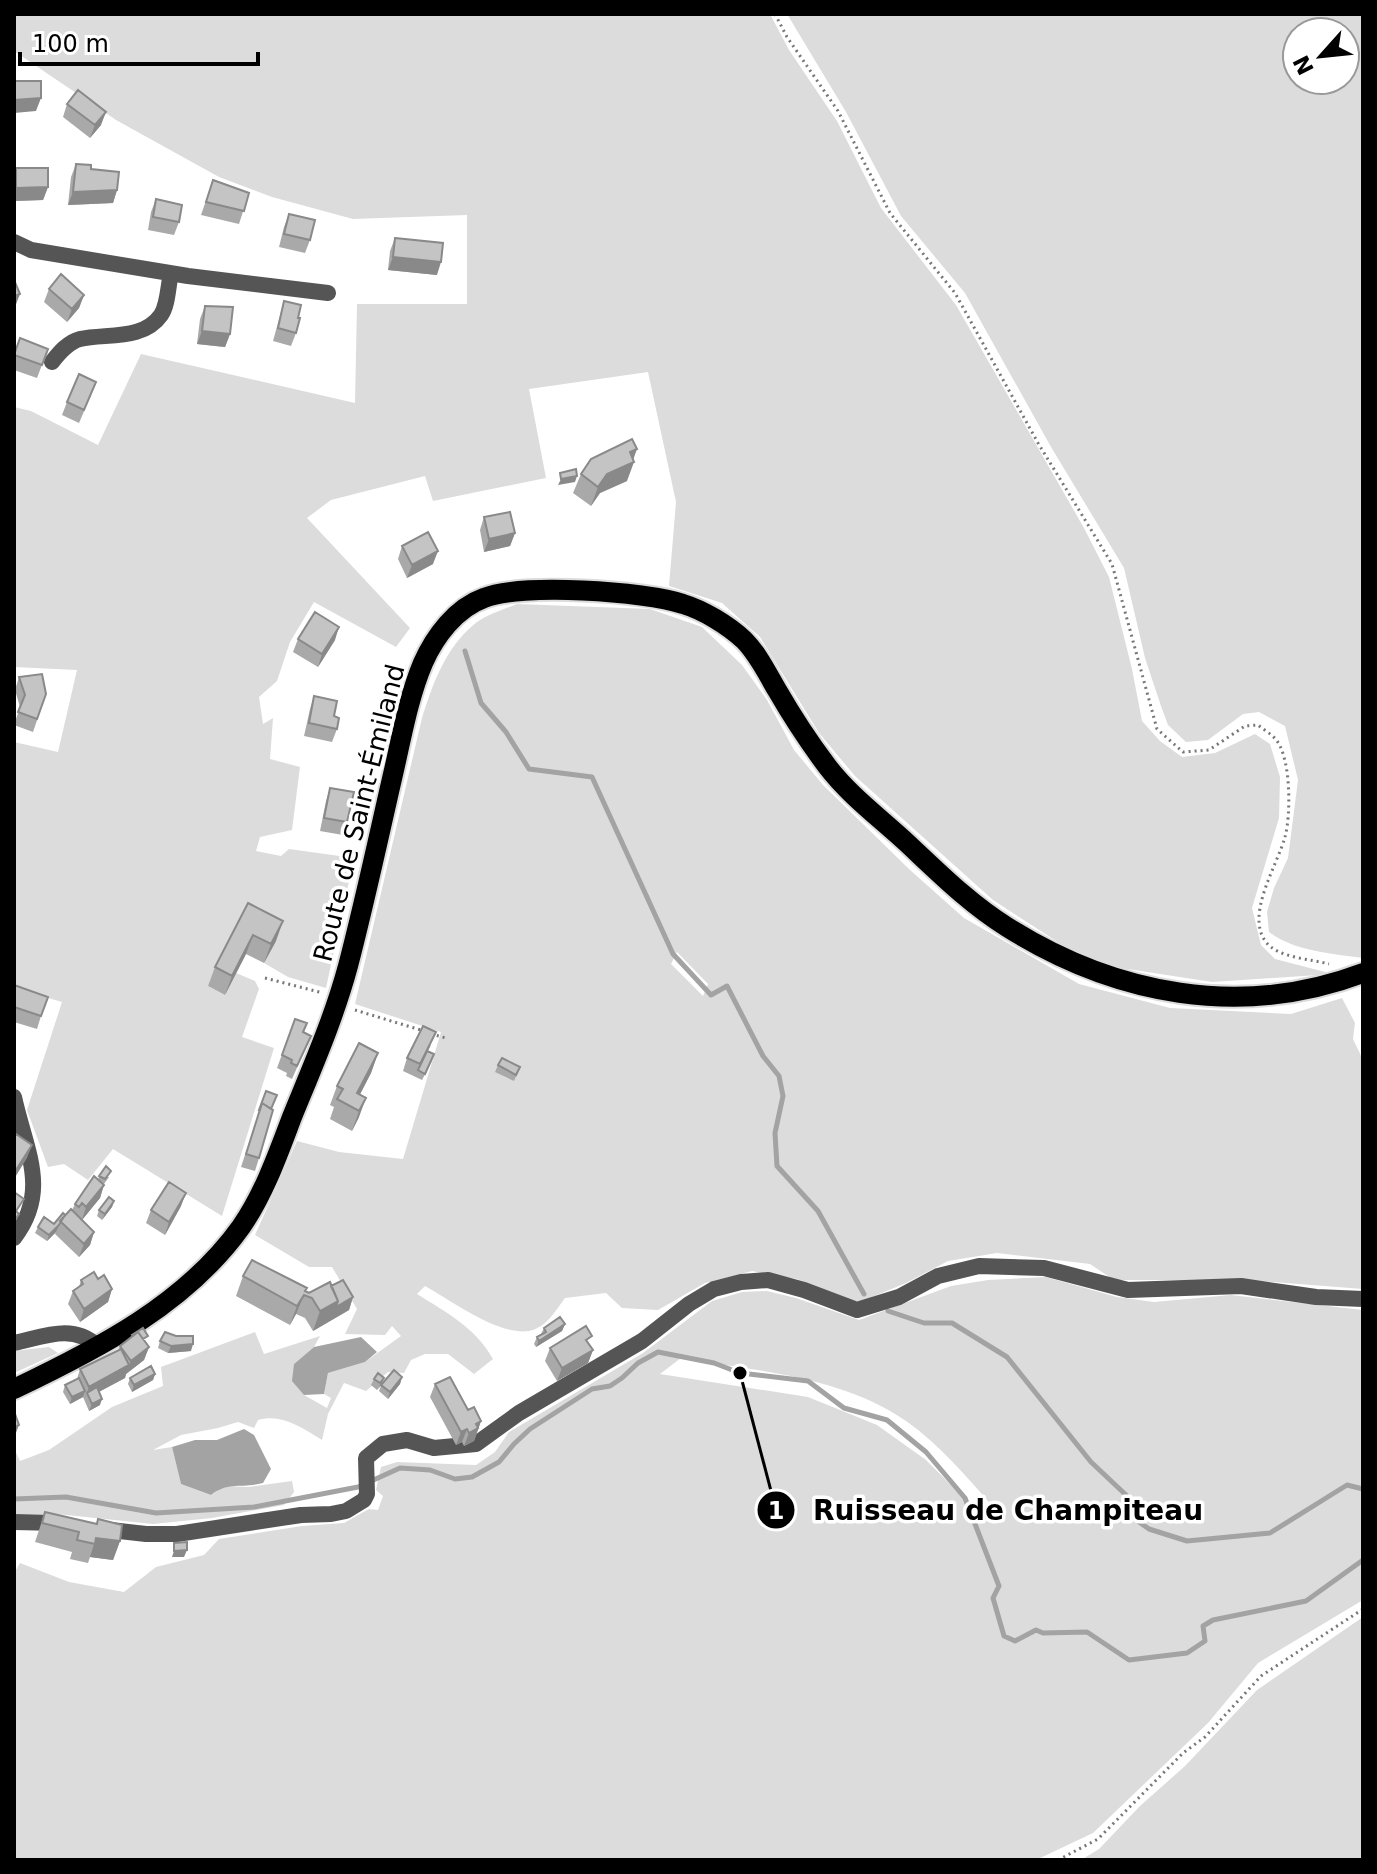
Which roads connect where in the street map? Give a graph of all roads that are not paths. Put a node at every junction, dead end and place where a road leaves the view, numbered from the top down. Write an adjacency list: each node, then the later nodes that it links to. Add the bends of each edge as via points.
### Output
1 (14, 242): 2 (street, via 31,250)
2 (171, 273): 3 (street); 4 (street, via 163,314 148,329 78,339)
3 (328, 293)
4 (52, 362)
5 (1363, 973): 10 (main road, Route de Saint-Émiland, via 1331,985 1222,997 1181,995 1081,967 1006,926 963,895 854,794 828,768 758,658 719,622 687,604 641,595 505,592 480,599 455,616 423,664 347,970 271,1170 245,1222 189,1286)
6 (14, 1097): 7 (street, via 35,1180 32,1206)
7 (14, 1238)
8 (1363, 1299): 12 (street, via 1241,1286 1128,1290 1044,1268 979,1266 938,1276 899,1297 857,1310 768,1280 741,1282 714,1289 689,1304 642,1341 476,1444 383,1444 366,1458 367,1494 360,1503 331,1514 177,1534)
9 (14, 1343): 10 (street, via 72,1332 86,1335)
10 (97, 1346): 11 (main road, Route de Saint-Émiland)
11 (14, 1389)
12 (14, 1522)

